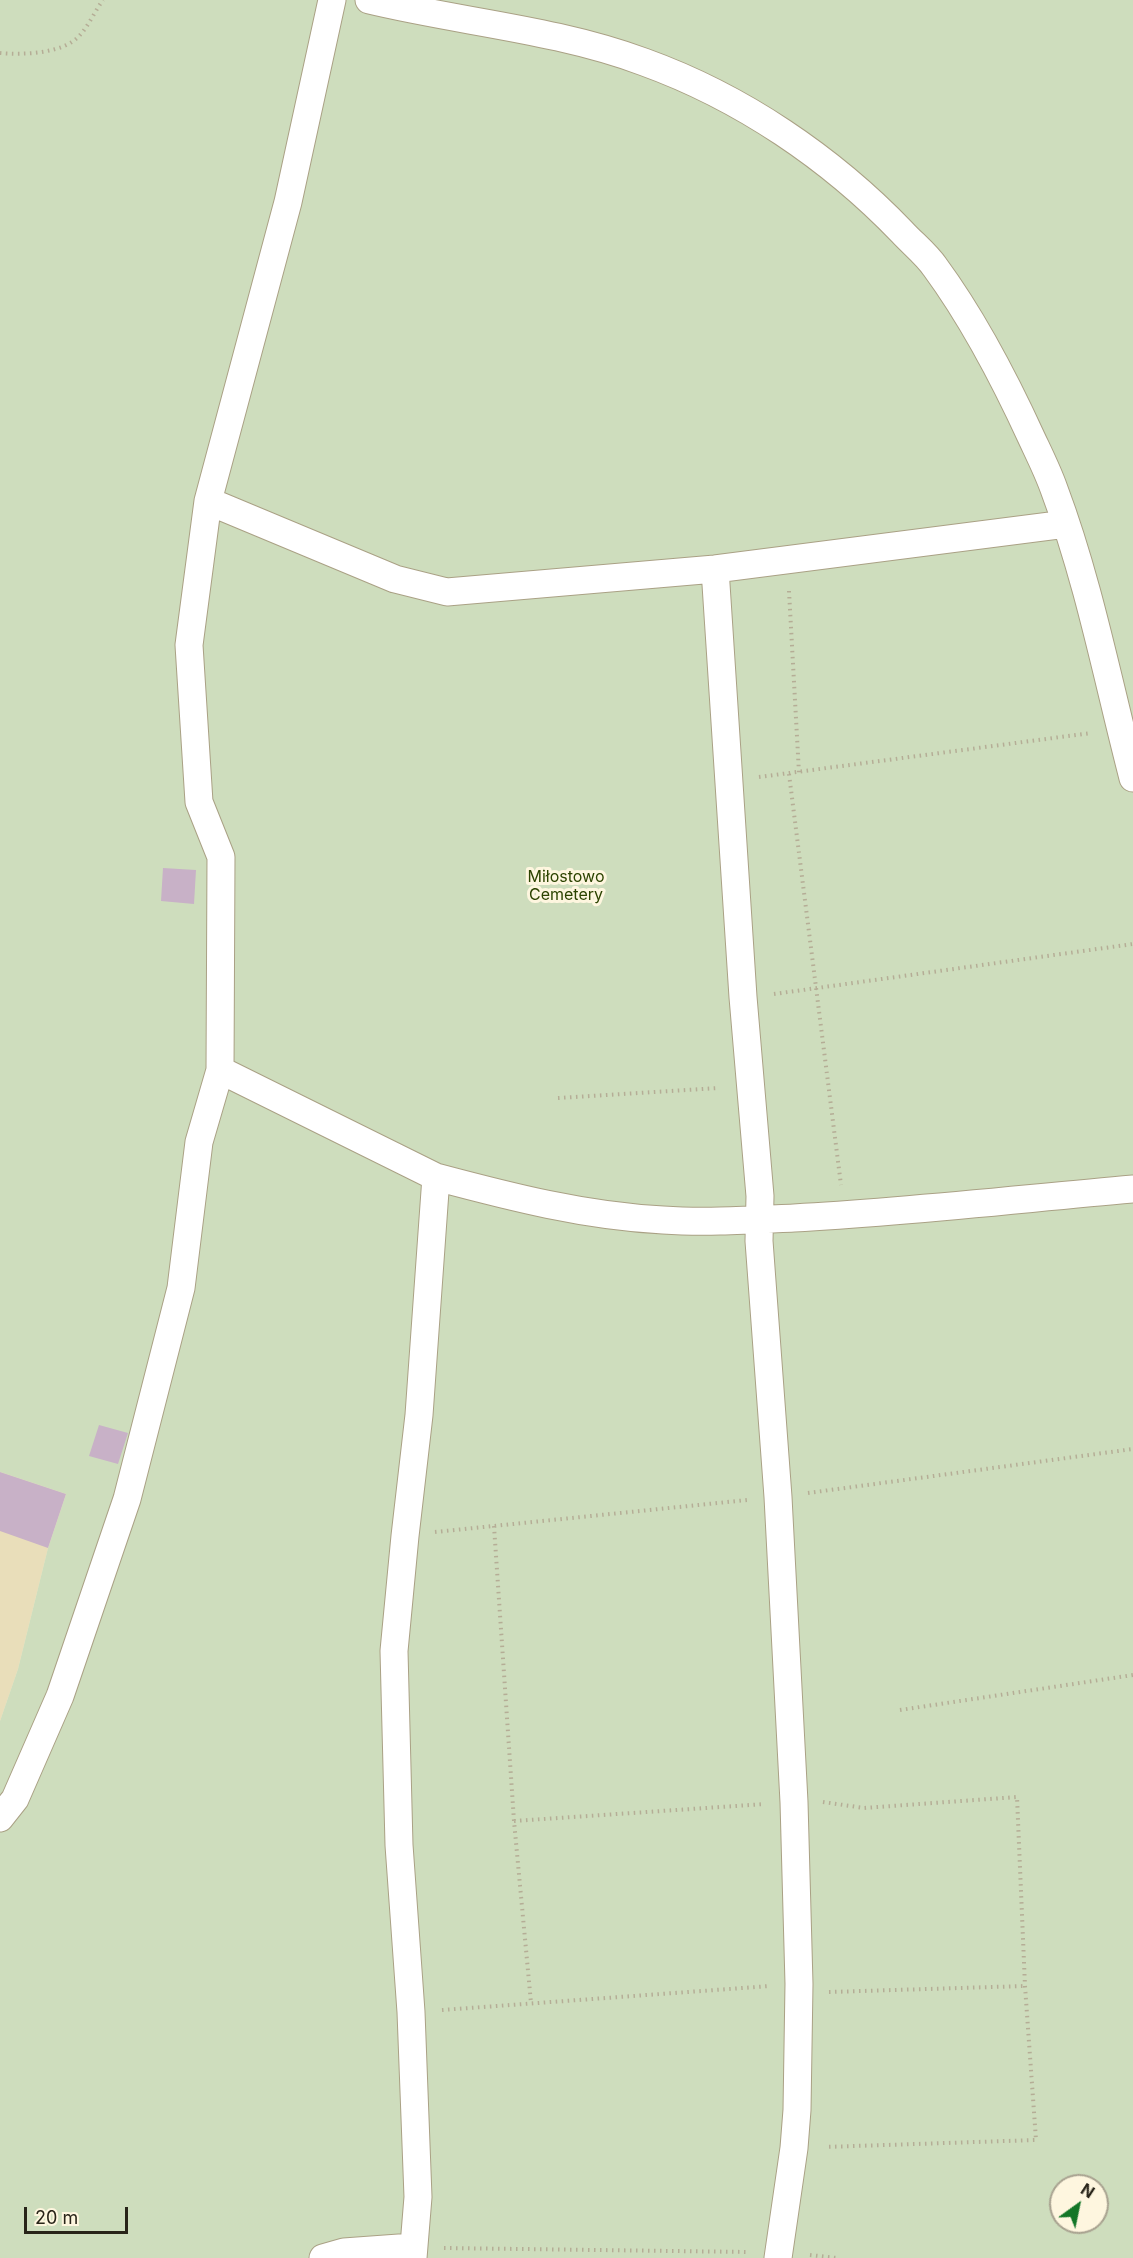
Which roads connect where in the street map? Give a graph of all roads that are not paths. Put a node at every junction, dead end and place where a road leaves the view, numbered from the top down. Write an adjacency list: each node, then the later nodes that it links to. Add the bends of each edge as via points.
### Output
1 (332, 0): 3 (street, via 288,202)
2 (369, 0): 4 (street, via 560,36 644,62 753,114 840,175 933,265 975,329 1016,404)
3 (208, 501): 5 (street, via 395,579 447,592); 7 (street, via 189,645 199,802 221,857)
4 (1066, 524): 5 (street); 6 (street)
5 (715, 570): 10 (street)
6 (1133, 778)
7 (220, 1070): 8 (street); 11 (street, via 199,1142 181,1288 127,1499 60,1696 15,1799)
8 (436, 1177): 10 (street, via 525,1201 597,1214 664,1220); 12 (street, via 419,1415 394,1651 399,1845 418,2197)
9 (1133, 1189): 10 (street)
10 (759, 1220): 13 (street, via 794,1802 799,1989 797,2110)
11 (0, 1818)
12 (413, 2253): 14 (street, via 344,2252)
13 (779, 2255)
14 (323, 2258)

